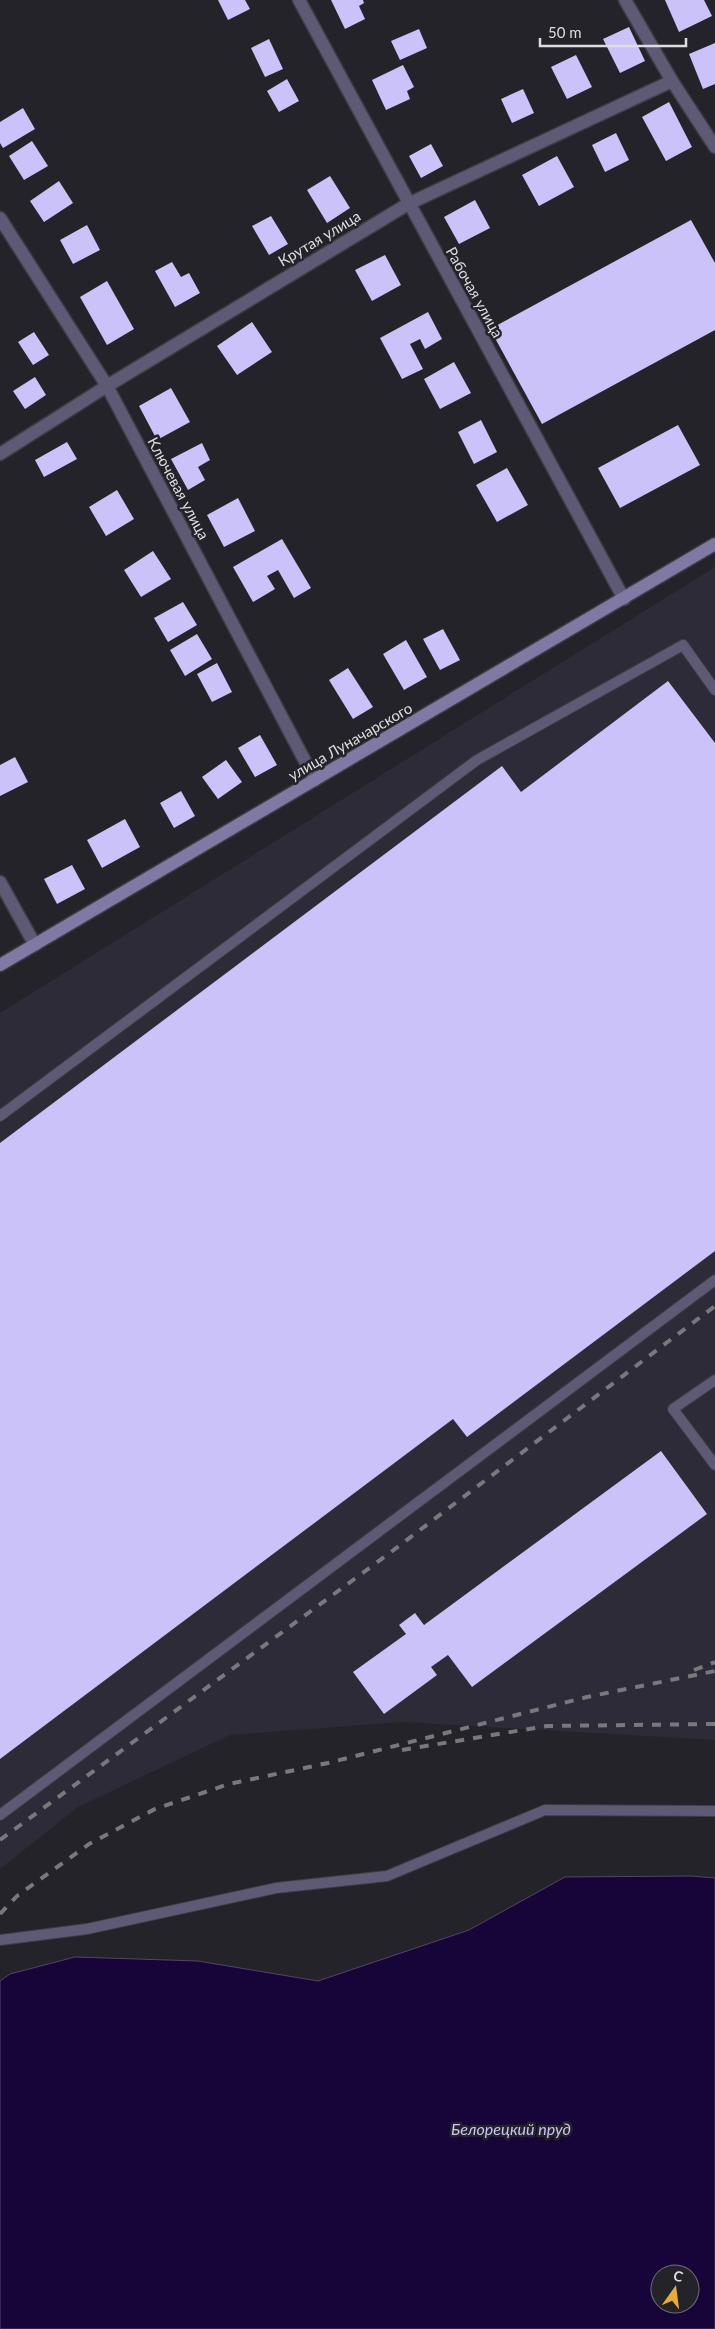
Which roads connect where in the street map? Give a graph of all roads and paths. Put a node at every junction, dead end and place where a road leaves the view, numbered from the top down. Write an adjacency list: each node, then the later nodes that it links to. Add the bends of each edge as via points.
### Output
1 (299, 0): 5 (street, Рабочая улица)
2 (625, 0): 3 (street)
3 (672, 81): 4 (street); 5 (street, Крутая улица)
4 (715, 147)
5 (408, 204): 7 (street, Крутая улица); 10 (street, Рабочая улица)
6 (0, 218): 7 (street, Ключевая улица)
7 (107, 386): 8 (street, Крутая улица); 12 (street, Ключевая улица)
8 (0, 454)
9 (715, 544): 10 (street, улица Луначарского)
10 (624, 598): 12 (street, улица Луначарского)
11 (715, 690): 16 (lane, via 683,645 478,760)
12 (315, 780): 14 (street, улица Луначарского)
13 (0, 882): 14 (street)
14 (35, 945): 15 (street, улица Луначарского)
15 (0, 965)
16 (0, 1116)
17 (715, 1280): 21 (lane)
18 (715, 1380): 19 (lane, via 673,1409)
19 (715, 1465)
20 (715, 1811): 22 (lane, via 545,1810 387,1876 276,1888 87,1929)
21 (0, 1814)
22 (0, 1940)

